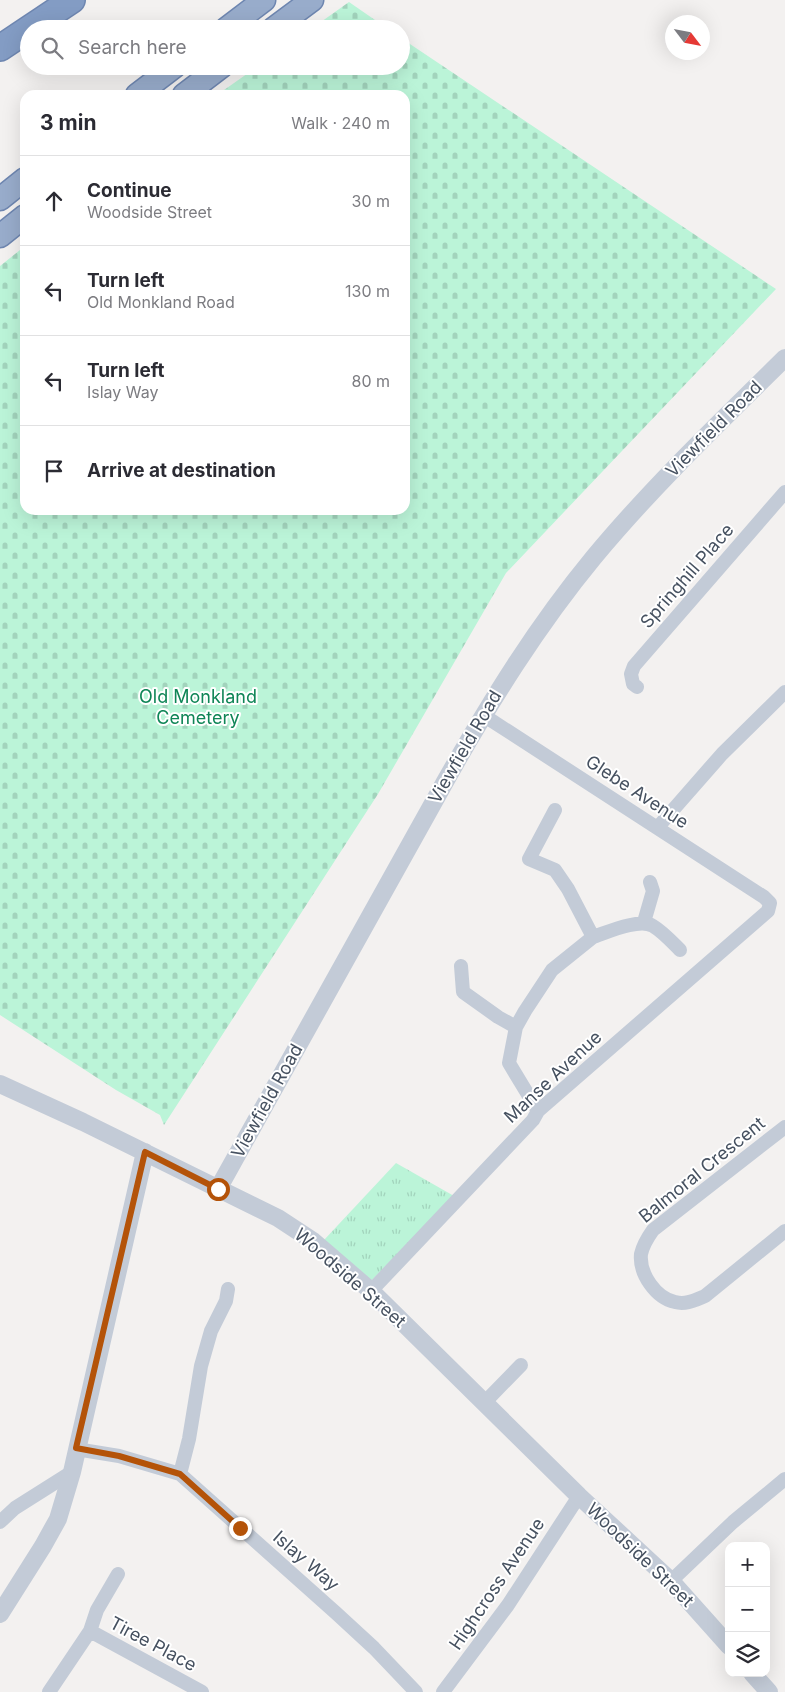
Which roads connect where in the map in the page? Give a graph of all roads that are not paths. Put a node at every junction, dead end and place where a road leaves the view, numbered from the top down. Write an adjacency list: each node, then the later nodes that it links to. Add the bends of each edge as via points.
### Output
1 (72, 0): 4 (highway)
2 (264, 0): 5 (highway)
3 (312, 0): 6 (highway)
4 (42, 20)
5 (238, 20)
6 (285, 20)
7 (20, 35): 8 (highway)
8 (0, 48)
9 (163, 75): 11 (highway)
10 (210, 75): 12 (highway)
11 (144, 90)
12 (191, 90)
13 (20, 183): 14 (highway)
14 (0, 199)
15 (20, 220): 16 (highway)
16 (0, 236)
17 (785, 358): 21 (street, Viewfield Road, via 641,503 594,557 517,660)
18 (785, 492): 19 (street, Springhill Place, via 634,666 631,674)
19 (637, 687)
20 (785, 692): 23 (street, via 722,754)
21 (483, 714): 23 (street, Glebe Avenue); 35 (street, Viewfield Road)
22 (555, 810): 27 (street, via 529,859 555,870)
23 (658, 827): 25 (street, Glebe Avenue)
24 (650, 882): 26 (street, via 653,891)
25 (770, 903): 32 (street, Manse Avenue, via 768,911)
26 (644, 922): 27 (street); 28 (street, via 654,926)
27 (592, 937): 30 (street, via 552,970)
28 (680, 950)
29 (461, 966): 30 (street, via 463,992)
30 (516, 1027): 32 (street, via 509,1063)
31 (4, 1086): 34 (street, Woodside Street)
32 (538, 1111): 38 (street, Manse Avenue)
33 (785, 1127): 36 (street, Balmoral Crescent, via 653,1230 641,1255 644,1273 663,1298 676,1303 690,1302 705,1296)
34 (145, 1152): 35 (street, Woodside Street); 41 (street)
35 (218, 1189): 38 (street, Woodside Street, via 278,1218 313,1241)
36 (785, 1231)
37 (228, 1290): 43 (street, via 201,1366)
38 (370, 1291): 40 (street, Woodside Street)
39 (521, 1365): 40 (street)
40 (485, 1402): 45 (street, Woodside Street)
41 (76, 1448): 42 (street); 43 (street, Islay Way, via 119,1456)
42 (72, 1472): 46 (street, via 22,1503); 49 (street, via 58,1519)
43 (180, 1474): 55 (street, Islay Way, via 342,1618)
44 (785, 1479): 48 (street, via 733,1522)
45 (579, 1496): 48 (street, Woodside Street); 56 (street, Highcross Avenue, via 508,1605)
46 (0, 1522)
47 (118, 1574): 50 (street, Tiree Place, via 97,1610)
48 (671, 1581): 51 (street, Woodside Street)
49 (0, 1614)
50 (90, 1632): 53 (street); 54 (street, Tiree Place)
51 (725, 1642)
52 (755, 1677): 57 (street)
53 (49, 1692)
54 (202, 1692)
55 (416, 1692)
56 (444, 1692)
57 (768, 1692)

